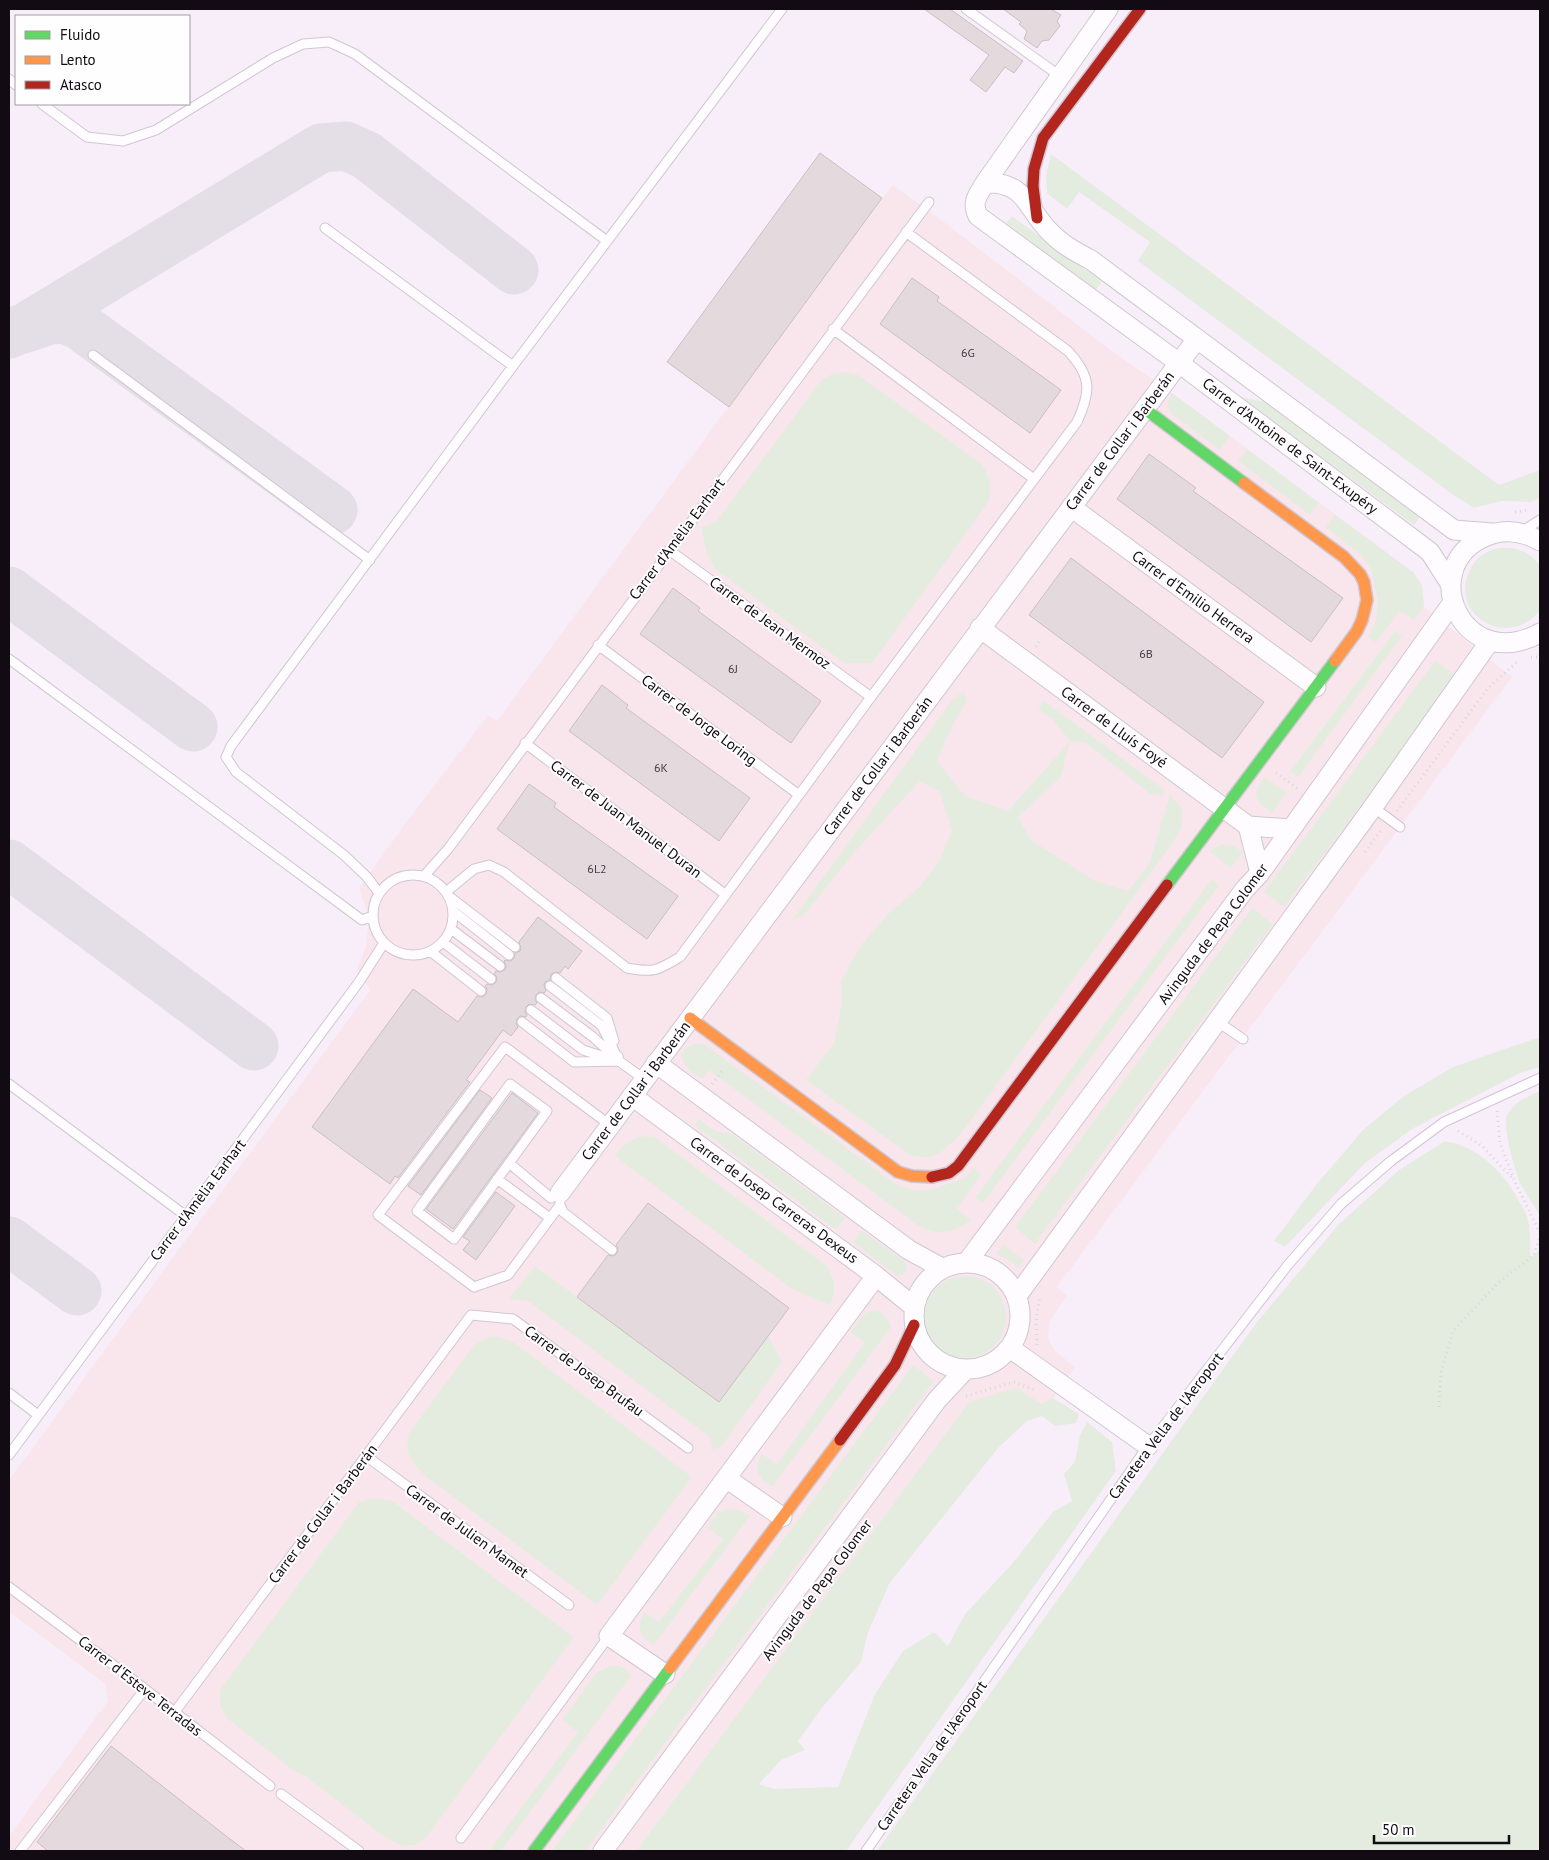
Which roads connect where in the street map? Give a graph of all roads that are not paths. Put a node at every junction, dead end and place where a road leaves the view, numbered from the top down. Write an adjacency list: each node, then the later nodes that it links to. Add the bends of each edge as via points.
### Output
1 (782, 9): 13 (lane)
2 (966, 9): 5 (lane)
3 (1108, 9): 5 (street, Carrer d'Antoine de Saint-Exupéry)
4 (1140, 9): 6 (street)
5 (1060, 76): 6 (street); 8 (street, Carrer d'Antoine de Saint-Exupéry)
6 (1079, 90): 10 (street, via 1043,138 1035,156 1032,176)
7 (43, 105): 13 (lane, via 87,137 123,141 156,130 273,58 303,44 329,42 355,54)
8 (985, 183): 10 (street, Carrer d'Antoine de Saint-Exupéry, via 999,182 1017,190); 17 (street, Carrer d'Antoine de Saint-Exupéry, via 975,199 974,208 978,216)
9 (929, 202): 12 (lane, Carrer d'Amèlia Earhart)
10 (1038, 218): 15 (street, Carrer d'Antoine de Saint-Exupéry, via 1068,247 1091,260)
11 (325, 228): 18 (lane)
12 (906, 232): 14 (lane, Carrer d'Amèlia Earhart); 20 (lane, via 1068,351 1079,364 1087,384 1086,404 1077,422)
13 (607, 241): 18 (lane)
14 (833, 329): 20 (lane); 26 (lane, Carrer d'Amèlia Earhart)
15 (1197, 339): 17 (street, Carrer de Collar i Barberán); 23 (street, Carrer d'Antoine de Saint-Exupéry, via 1454,530)
16 (92, 355): 27 (lane)
17 (1178, 363): 19 (street, Carrer de Collar i Barberán); 28 (street, Carrer d'Antoine de Saint-Exupéry, via 1430,552)
18 (513, 366): 27 (lane)
19 (1144, 408): 21 (street, Carrer de Collar i Barberán); 34 (street, via 1358,568 1365,585 1366,609 1357,631)
20 (1034, 479): 35 (lane)
21 (1071, 507): 29 (street, Carrer de Collar i Barberán); 34 (street, Carrer d'Emilio Herrera)
22 (1540, 520): 24 (lane)
23 (1492, 533): 24 (street, Carrer d'Antoine de Saint-Exupéry); 28 (street, Avinguda de Pepa Colomer, via 1463,552 1454,570)
24 (1520, 533): 25 (street)
25 (1540, 541)
26 (669, 550): 32 (lane, Carrer d'Amèlia Earhart); 35 (lane, Carrer de Jean Mermoz)
27 (370, 560): 45 (lane, via 226,757 236,772 344,855)
28 (1452, 594): 30 (street, Carrer d'Antoine de Saint-Exupéry, via 1463,622 1477,635); 42 (street, Avinguda de Pepa Colomer)
29 (980, 628): 39 (street, Carrer de Lluís Foyé); 63 (street, Carrer de Collar i Barberán)
30 (1490, 641): 31 (street); 38 (street)
31 (1533, 644)
32 (598, 645): 36 (lane, Carrer d'Amèlia Earhart); 37 (lane, Carrer de Jorge Loring)
33 (9, 659): 49 (lane, via 362,920)
34 (1316, 687): 39 (street)
35 (871, 697): 37 (lane)
36 (525, 743): 44 (lane, Carrer d'Amèlia Earhart, via 448,849); 47 (lane, Carrer de Juan Manuel Duran)
37 (799, 794): 47 (lane)
38 (1373, 808): 41 (lane); 66 (street)
39 (1224, 809): 40 (street, Carrer de Lluís Foyé); 63 (street, via 967,1154 955,1169 941,1175 920,1178 898,1172)
40 (1248, 826): 42 (street); 43 (street)
41 (1400, 827)
42 (1290, 829): 43 (street, Avinguda de Pepa Colomer)
43 (1260, 873): 81 (street, Avinguda de Pepa Colomer)
44 (424, 876): 45 (lane, via 394,880); 46 (lane, via 436,881)
45 (379, 893): 49 (lane)
46 (448, 894): 47 (lane, via 474,869 489,865 504,872 627,968 648,972 661,969 680,957); 48 (lane); 53 (lane)
47 (726, 895)
48 (453, 911): 50 (lane); 55 (lane)
49 (373, 916): 52 (lane, via 375,928)
50 (451, 929): 51 (lane); 56 (lane)
51 (443, 942): 54 (lane); 58 (lane)
52 (384, 943): 54 (lane, via 403,954); 78 (lane, Carrer d'Amèlia Earhart, via 359,982)
53 (515, 947)
54 (430, 951): 60 (lane)
55 (509, 955)
56 (500, 966)
57 (556, 978): 65 (lane)
58 (491, 979)
59 (550, 986): 65 (lane)
60 (481, 991)
61 (541, 998): 68 (lane)
62 (532, 1010): 68 (lane, via 583,1050)
63 (690, 1018): 69 (street, Carrer de Collar i Barberán)
64 (522, 1022): 68 (lane, via 574,1062)
65 (605, 1022): 68 (lane)
66 (1218, 1022): 67 (lane); 84 (street)
67 (1243, 1039)
68 (619, 1061): 71 (lane)
69 (656, 1063): 71 (street, Carrer de Collar i Barberán); 82 (street, via 909,1250)
70 (1540, 1078): 91 (lane, Carretera Vella de l'Aeroport, via 1444,1122 1341,1204 1287,1266)
71 (644, 1079): 73 (street, Carrer de Collar i Barberán)
72 (9, 1084): 78 (lane)
73 (632, 1096): 74 (street, Carrer de Collar i Barberán); 83 (street, Carrer de Josep Carreras Dexeus)
74 (610, 1125): 77 (street, Carrer de Collar i Barberán); 79 (lane, via 505,1047 378,1215 474,1287 508,1275)
75 (509, 1163): 76 (lane); 76 (lane, via 547,1111 510,1084 416,1212 454,1239); 77 (lane, via 551,1198)
76 (497, 1179): 79 (lane)
77 (560, 1199): 79 (lane); 80 (lane, via 563,1212)
78 (186, 1216): 90 (lane, Carrer d'Amèlia Earhart)
79 (550, 1218)
80 (612, 1250)
81 (967, 1262): 82 (street); 84 (street, via 993,1268 1007,1280)
82 (942, 1268): 86 (street, via 924,1283)
83 (876, 1276): 86 (street, Carrer de Josep Carreras Dexeus); 95 (street)
84 (1017, 1296): 87 (street, via 1019,1330)
85 (471, 1315): 92 (lane, Carrer de Josep Brufau, via 513,1319); 94 (lane, Carrer de Collar i Barberán)
86 (914, 1316): 88 (street, via 918,1340 933,1358); 96 (street, via 895,1365)
87 (1010, 1348): 88 (street, via 991,1364); 91 (street)
88 (965, 1370): 109 (street, Avinguda de Pepa Colomer, via 936,1400)
89 (9, 1394): 90 (lane)
90 (38, 1415): 93 (lane, Carrer d'Amèlia Earhart)
91 (1148, 1446): 110 (lane, Carretera Vella de l'Aeroport)
92 (688, 1448)
93 (9, 1455)
94 (366, 1456): 98 (lane, Carrer de Julien Mamet); 102 (lane, Carrer de Collar i Barberán)
95 (726, 1478): 96 (street); 99 (street)
96 (782, 1517): 100 (street)
97 (9, 1587): 101 (lane, Carrer d'Esteve Terradas)
98 (569, 1605)
99 (609, 1636): 100 (street); 105 (lane)
100 (665, 1674): 108 (street)
101 (145, 1690): 102 (lane, Carrer d'Esteve Terradas); 106 (lane)
102 (174, 1713): 103 (lane, Carrer d'Esteve Terradas)
103 (270, 1786)
104 (280, 1794): 107 (lane)
105 (460, 1838)
106 (20, 1851)
107 (359, 1851)
108 (534, 1851)
109 (603, 1851)
110 (866, 1851)

